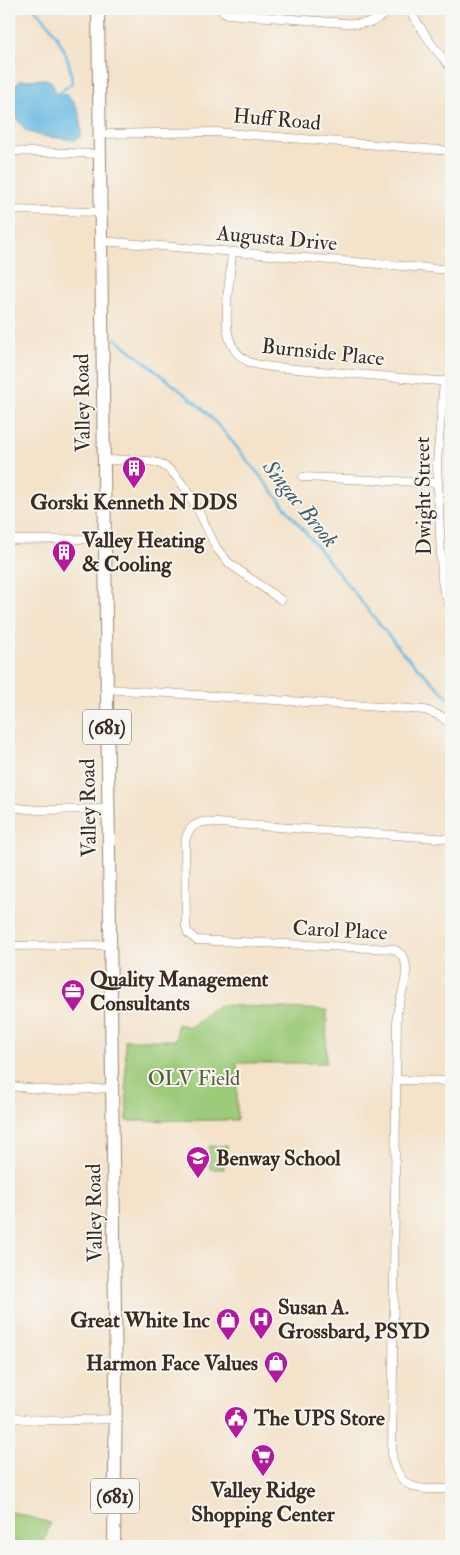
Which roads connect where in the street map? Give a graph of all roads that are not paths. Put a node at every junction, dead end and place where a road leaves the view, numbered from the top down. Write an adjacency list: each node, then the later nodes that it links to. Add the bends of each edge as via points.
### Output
1 (98, 9): 6 (main road, Valley Road / (681))
2 (219, 9): 3 (street, via 228,14 358,24 372,22)
3 (394, 9)
4 (408, 9): 5 (street)
5 (451, 68)
6 (99, 134): 7 (street, Huff Road, via 216,132); 9 (main road, Valley Road / (681))
7 (451, 151)
8 (9, 152): 9 (street)
9 (99, 154): 11 (main road, Valley Road / (681))
10 (9, 210): 11 (street)
11 (100, 212): 12 (main road, Valley Road / (681))
12 (101, 241): 13 (street, Augusta Drive); 16 (main road, Valley Road / (681))
13 (232, 252): 14 (street, Augusta Drive); 15 (street, Burnside Place, via 226,321 230,341 247,361 272,367)
14 (451, 270)
15 (447, 381): 18 (street, Dwight Street, via 437,448)
16 (103, 460): 19 (main road, Valley Road / (681)); 21 (street, via 149,461 167,468 182,483 223,557)
17 (303, 477): 18 (street)
18 (438, 482): 22 (street, Dwight Street, via 442,580)
19 (104, 539): 20 (street); 23 (main road, Valley Road / (681))
20 (9, 540)
21 (281, 600)
22 (451, 608)
23 (106, 689): 24 (street, via 425,710 441,716); 26 (main road, Valley Road / (681))
24 (451, 725)
25 (9, 807): 26 (street)
26 (108, 809): 28 (main road, Valley Road / (681))
27 (451, 839): 30 (street, Carol Place, via 203,822 193,826 185,842 186,927 196,940 393,949 402,955 406,974 398,1005)
28 (110, 944): 29 (street); 33 (main road, Valley Road / (681))
29 (9, 946)
30 (396, 1080): 31 (street); 36 (street, Carol Place, via 392,1457 398,1473 408,1485)
31 (451, 1081)
32 (9, 1086): 33 (street, via 57,1091)
33 (112, 1088): 35 (main road, Valley Road / (681))
34 (9, 1416): 35 (street, via 46,1420)
35 (116, 1419): 37 (main road, Valley Road / (681))
36 (451, 1489)
37 (114, 1546)

